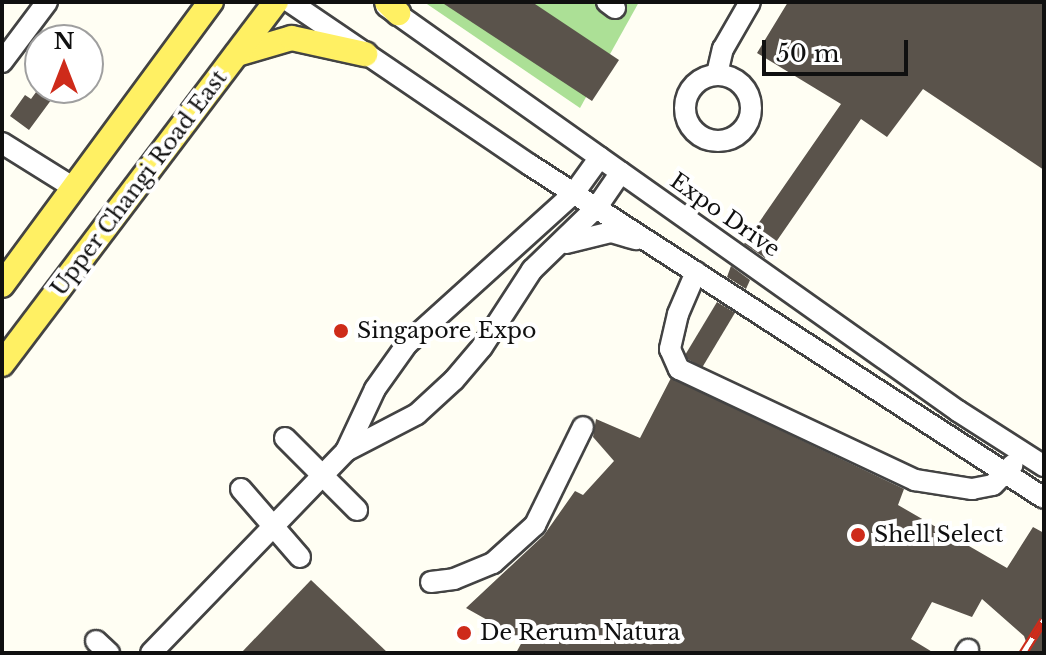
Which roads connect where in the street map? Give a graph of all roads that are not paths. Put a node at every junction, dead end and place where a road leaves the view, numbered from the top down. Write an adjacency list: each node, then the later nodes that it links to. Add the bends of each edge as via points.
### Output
1 (47, 2): 9 (street)
2 (211, 2): 14 (main road)
3 (276, 2): 7 (main road, Upper Changi Road East)
4 (290, 2): 8 (street)
5 (750, 2): 10 (street, via 723,49)
6 (388, 6): 12 (street, Expo Drive)
7 (237, 54): 8 (main road, via 292,38); 21 (main road, Upper Changi Road East)
8 (365, 54): 15 (street)
9 (2, 62)
10 (717, 74)
11 (2, 143): 14 (street)
12 (600, 157): 13 (street, Expo Drive); 15 (street)
13 (621, 172): 16 (street); 25 (street, Expo Drive)
14 (74, 188): 20 (main road)
15 (574, 193): 16 (street); 24 (street, via 407,344 375,389)
16 (597, 207): 17 (street); 18 (street)
17 (655, 244): 18 (street, via 611,232 587,235 568,241); 19 (street)
18 (532, 270): 24 (street, via 454,380 417,414)
19 (696, 272): 28 (street); 28 (street, via 670,349 679,369 915,480 972,489 993,485)
20 (2, 285)
21 (3, 360)
22 (583, 427): 34 (street, via 535,525 493,563)
23 (285, 438): 27 (street)
24 (346, 451): 27 (street)
25 (1019, 453): 26 (street, Expo Drive); 28 (street)
26 (1044, 466)
27 (323, 474): 31 (street); 32 (street)
28 (1005, 475): 30 (street)
29 (241, 489): 32 (street)
30 (1044, 498)
31 (357, 510)
32 (273, 526): 33 (street); 35 (street)
33 (300, 557)
34 (431, 582)
35 (151, 653)

